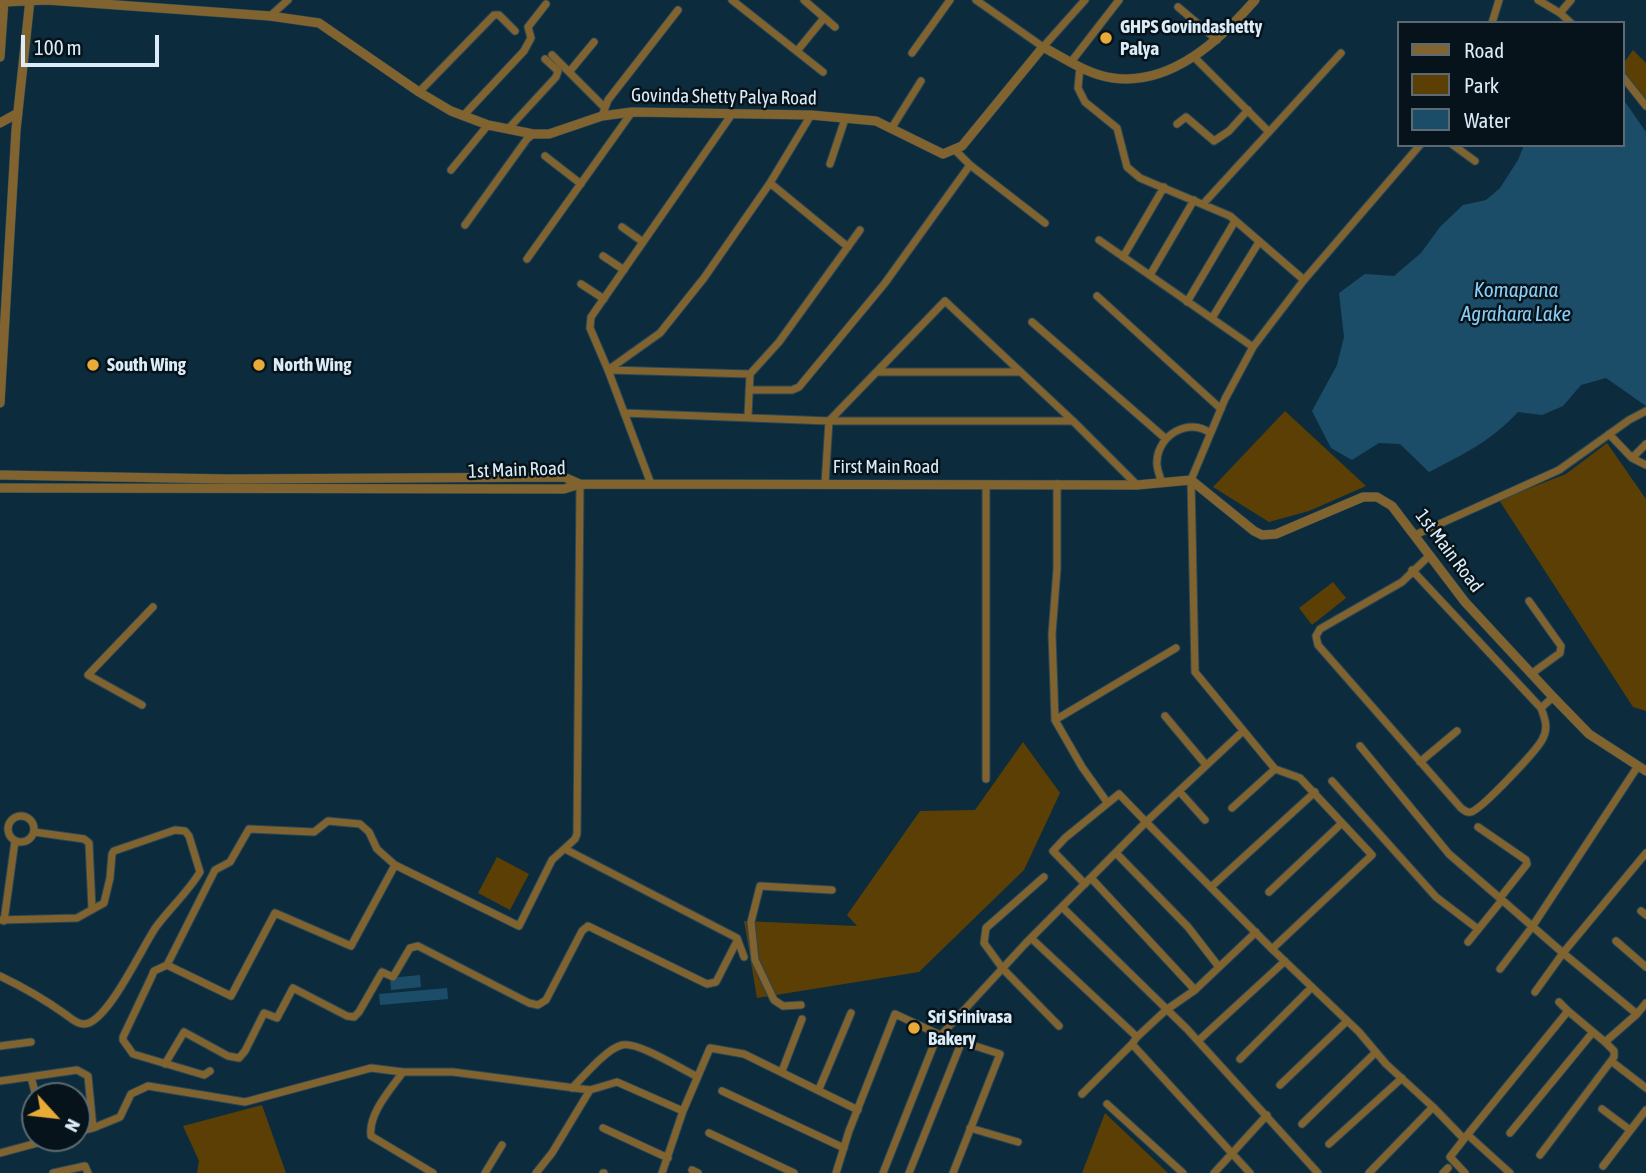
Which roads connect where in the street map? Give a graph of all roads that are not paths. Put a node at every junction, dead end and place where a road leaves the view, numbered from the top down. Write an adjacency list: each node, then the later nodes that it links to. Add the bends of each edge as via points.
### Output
1 (288, 0): 18 (street)
2 (732, 0): 27 (street)
3 (804, 0): 19 (street)
4 (950, 0): 28 (street)
5 (1085, 0): 26 (street)
6 (1119, 0): 32 (street)
7 (1499, 0): 20 (street)
8 (1538, 0): 17 (street)
9 (1571, 0): 17 (street)
10 (4, 1): 11 (street, Govinda Shetty Palya Road); 30 (street)
11 (30, 1): 18 (street, Govinda Shetty Palya Road); 42 (street)
12 (979, 1): 26 (street)
13 (1249, 2): 24 (street)
14 (546, 4): 45 (street, via 528,27 531,38 524,51)
15 (1178, 7): 24 (street)
16 (678, 10): 41 (street, via 608,100)
17 (1560, 13): 21 (street)
18 (270, 16): 37 (street, Govinda Shetty Palya Road, via 319,23)
19 (824, 18): 22 (street); 27 (street)
20 (1493, 21)
21 (1569, 21)
22 (835, 27)
23 (515, 31): 37 (street, via 494,15)
24 (1217, 40): 31 (street)
25 (594, 42): 33 (street)
26 (1043, 47): 32 (street); 56 (street, via 962,146)
27 (797, 51): 34 (street)
28 (912, 53)
29 (1340, 53): 52 (street)
30 (0, 57)
31 (1194, 57): 32 (street, via 1133,79 1110,78); 39 (street)
32 (1075, 64): 64 (street, via 1085,102 1117,128 1127,167)
33 (570, 71): 41 (street); 50 (street, via 548,57 558,71 556,77)
34 (823, 72)
35 (1625, 80): 38 (street)
36 (921, 81): 51 (street)
37 (419, 92): 45 (street, Govinda Shetty Palya Road)
38 (1646, 106)
39 (1248, 110): 48 (street, via 1214,141 1186,117); 52 (street)
40 (632, 111): 41 (street, Govinda Shetty Palya Road); 43 (street, Govinda Shetty Palya Road); 63 (street)
41 (604, 112): 53 (street, Govinda Shetty Palya Road, via 549,134)
42 (18, 113): 47 (street); 94 (street)
43 (732, 114): 44 (street, Govinda Shetty Palya Road); 73 (street)
44 (810, 115): 46 (street, Govinda Shetty Palya Road); 62 (street)
45 (463, 116): 49 (street, Govinda Shetty Palya Road)
46 (845, 119): 51 (street, Govinda Shetty Palya Road, via 876,121); 59 (street)
47 (0, 123)
48 (1177, 124)
49 (488, 125): 50 (street, Govinda Shetty Palya Road); 61 (street)
50 (509, 128): 53 (street, Govinda Shetty Palya Road)
51 (891, 129): 56 (street, Govinda Shetty Palya Road, via 943,154)
52 (1269, 132): 66 (street)
53 (533, 134): 69 (street)
54 (1418, 147): 81 (street)
55 (1456, 147): 58 (street)
56 (954, 149): 60 (street)
57 (545, 156): 63 (street)
58 (1475, 161)
59 (831, 164)
60 (970, 165): 68 (street); 93 (street, via 885,283 799,387)
61 (451, 170)
62 (770, 183): 75 (street); 89 (street, via 660,333)
63 (581, 184): 78 (street)
64 (1164, 187): 65 (street); 77 (street)
65 (1194, 200): 66 (street); 80 (street)
66 (1204, 203): 67 (street)
67 (1235, 221): 74 (street); 85 (street)
68 (1045, 223)
69 (464, 225)
70 (622, 227): 73 (street)
71 (860, 230): 75 (street)
72 (1098, 240): 77 (street)
73 (643, 242): 79 (street)
74 (1259, 242): 81 (street); 86 (street)
75 (848, 247): 92 (street)
76 (603, 256): 79 (street)
77 (1123, 257): 80 (street)
78 (527, 259)
79 (624, 270): 84 (street)
80 (1150, 275): 85 (street)
81 (1304, 280): 88 (street)
82 (581, 284): 84 (street)
83 (1097, 296): 95 (street)
84 (604, 299): 89 (street, via 590,328)
85 (1187, 302): 86 (street)
86 (1212, 318): 88 (street)
87 (1032, 322): 103 (street)
88 (1253, 347): 95 (street)
89 (608, 370): 92 (street); 97 (street)
90 (879, 372): 91 (street); 91 (street, via 946,301); 99 (street)
91 (1020, 372): 100 (street)
92 (750, 374): 93 (street)
93 (749, 390): 98 (street)
94 (0, 403)
95 (1221, 409): 101 (street)
96 (1646, 411): 102 (street)
97 (624, 413): 98 (street); 111 (street)
98 (748, 416): 99 (street)
99 (830, 421): 100 (street); 112 (street)
100 (1073, 421): 115 (street)
101 (1210, 433): 103 (street, via 1188,426); 108 (street)
102 (1609, 434): 105 (street); 117 (street, via 1559,470)
103 (1166, 439): 109 (street, via 1156,463)
104 (1646, 443): 105 (street)
105 (1632, 458): 106 (street)
106 (1646, 465)
107 (0, 475): 110 (street, 1st Main Road, via 564,477)
108 (1191, 480): 109 (street, First Main Road); 117 (street, 1st Main Road, via 1262,535 1276,534 1363,496 1377,497 1392,506); 129 (street, via 1195,672)
109 (1162, 483): 115 (street, First Main Road)
110 (580, 484): 111 (street, First Main Road); 116 (street, 1st Main Road, via 564,489); 150 (street, via 578,824 575,839)
111 (651, 484): 112 (street, First Main Road)
112 (825, 484): 114 (street, First Main Road)
113 (1057, 484): 114 (street, First Main Road); 115 (street, First Main Road); 128 (street, via 1052,634)
114 (986, 485): 136 (street)
115 (1137, 485)
116 (0, 488)
117 (1415, 535): 118 (street, 1st Main Road)
118 (1430, 555): 119 (street); 123 (street, 1st Main Road, via 1465,602)
119 (1412, 570): 126 (street); 132 (street, via 1402,582 1320,629 1316,636 1318,645)
120 (1529, 601): 123 (street, via 1561,646 1560,653)
121 (153, 607): 125 (street, via 88,676)
122 (1176, 648): 128 (street)
123 (1531, 674): 124 (street, 1st Main Road)
124 (1553, 696): 126 (street); 135 (street, 1st Main Road, via 1589,734)
125 (142, 705)
126 (1541, 708): 132 (street, via 1547,723 1543,739 1473,811 1461,808)
127 (1165, 716): 133 (street)
128 (1055, 720): 140 (street)
129 (1243, 731): 133 (street); 134 (street)
130 (1457, 731): 132 (street)
131 (1360, 746): 159 (street, via 1449,854)
132 (1420, 762)
133 (1206, 765): 138 (street)
134 (1275, 769): 139 (street, via 1300,778); 141 (street)
135 (1642, 769): 163 (street)
136 (986, 779)
137 (1332, 781): 164 (street, via 1436,897)
138 (1179, 791): 143 (street); 145 (street)
139 (1315, 792): 146 (street); 156 (street)
140 (1107, 802): 145 (street, via 1119,794); 155 (street, via 1053,851)
141 (1232, 808)
142 (0, 819): 144 (street)
143 (1205, 820)
144 (11, 822): 148 (street, via 26,818); 149 (street, via 9,830)
145 (1146, 822): 151 (street); 156 (street)
146 (1342, 823): 158 (street); 170 (street, via 1372,855)
147 (1478, 827): 159 (street, via 1527,863)
148 (34, 832): 149 (street, via 27,841); 161 (street, via 89,843)
149 (15, 841): 162 (street)
150 (565, 849): 153 (street, via 552,860 519,926); 167 (street, via 737,937)
151 (1116, 853): 155 (street); 177 (street, via 1188,927)
152 (1646, 853): 171 (street)
153 (395, 865): 176 (street, via 360,824 328,821 314,832 249,829 230,862 215,870); 176 (street, via 351,946 275,913 231,996)
154 (1044, 877): 179 (street, via 986,928 984,943)
155 (1088, 881): 160 (street); 183 (street)
156 (1211, 887): 165 (street)
157 (832, 890): 174 (street, via 760,886 751,922)
158 (1269, 892)
159 (1501, 899): 163 (street); 164 (street)
160 (1062, 907): 166 (street); 188 (street)
161 (92, 909): 162 (street, via 77,918); 181 (street, via 104,902 114,851 175,830 185,831 200,872 157,926 121,991 96,1020 77,1023 39,995)
162 (2, 921)
163 (1532, 927): 171 (street); 180 (street)
164 (1478, 929): 169 (street)
165 (1256, 932): 170 (street); 177 (street)
166 (1031, 938): 179 (street); 197 (street)
167 (737, 941): 172 (street); 173 (street)
168 (1616, 941): 178 (street)
169 (1468, 942)
170 (1272, 950): 175 (street)
171 (1563, 953): 184 (street); 191 (street)
172 (744, 957): 173 (street); 174 (street)
173 (729, 960): 206 (street, via 716,982 707,984 588,926 546,1000 538,1004 418,946 410,948 393,977 382,972 354,1017 293,988 277,1018 264,1013 239,1058 184,1032)
174 (755, 960): 187 (street, via 774,1000 783,1006)
175 (1285, 961): 182 (street); 199 (street)
176 (167, 965): 206 (street, via 150,978 123,1037 132,1054)
177 (1219, 967): 183 (street)
178 (1646, 967)
179 (1003, 969): 194 (street); 196 (street)
180 (1500, 969)
181 (0, 976)
182 (1312, 987): 193 (street); 204 (street)
183 (1195, 990): 188 (street)
184 (1535, 992)
185 (1559, 1002): 189 (street)
186 (1646, 1003): 191 (street)
187 (801, 1005)
188 (1166, 1010): 197 (street); 199 (street)
189 (1568, 1011): 195 (street); 236 (street)
190 (850, 1013): 218 (street)
191 (1637, 1014): 201 (street)
192 (802, 1019): 207 (street)
193 (1347, 1021): 203 (street); 215 (street)
194 (1059, 1026)
195 (1593, 1032): 201 (street); 235 (street)
196 (940, 1034): 198 (street); 225 (street, via 895,1014); 255 (street)
197 (1135, 1040): 221 (street); 243 (street)
198 (962, 1041): 232 (street, via 1000,1054); 256 (street)
199 (1198, 1041): 228 (street)
200 (31, 1042): 202 (street)
201 (1605, 1042): 205 (street, via 1615,1054)
202 (0, 1046)
203 (1376, 1052): 212 (street); 229 (street)
204 (1240, 1059)
205 (1611, 1062): 217 (street); 244 (street)
206 (165, 1064): 208 (street, via 204,1075)
207 (782, 1071): 210 (street, via 744,1054 710,1048); 218 (street)
208 (210, 1072)
209 (402, 1072): 216 (street, via 453,1072); 230 (street, via 371,1068 245,1102 148,1086 131,1094 120,1117); 249 (street, via 375,1114 371,1136)
210 (696, 1076): 216 (street, via 625,1044 613,1049); 227 (street)
211 (31, 1077): 213 (street); 214 (street); 230 (street, via 77,1070 88,1076)
212 (1402, 1078): 223 (street); 238 (street)
213 (0, 1081)
214 (32, 1082)
215 (1280, 1085)
216 (572, 1088): 219 (street)
217 (1646, 1088)
218 (819, 1089): 225 (street)
219 (590, 1090): 227 (street, via 617,1082); 251 (street)
220 (722, 1091): 241 (street)
221 (1083, 1094)
222 (1107, 1104): 258 (street)
223 (1433, 1107): 236 (street); 262 (street)
224 (1602, 1108): 233 (street)
225 (858, 1110): 241 (street)
226 (1646, 1110): 233 (street)
227 (683, 1111): 245 (street)
228 (1267, 1115): 243 (street); 261 (street)
229 (1302, 1124)
230 (93, 1128)
231 (603, 1128): 245 (street)
232 (970, 1128): 237 (street); 257 (street)
233 (1630, 1130): 246 (street)
234 (709, 1133): 253 (street)
235 (1510, 1133)
236 (1466, 1137): 263 (street, via 1450,1157); 264 (street)
237 (1017, 1142)
238 (1329, 1144)
239 (502, 1145): 250 (street)
240 (21, 1147): 242 (street)
241 (844, 1148): 254 (street)
242 (0, 1153)
243 (1232, 1154): 259 (street); 260 (street)
244 (1540, 1155)
245 (667, 1158): 252 (street)
246 (1603, 1166)
247 (53, 1173): 248 (street, via 79,1166 85,1166)
248 (88, 1173)
249 (433, 1173)
250 (485, 1173)
251 (536, 1173)
252 (663, 1173)
253 (794, 1173)
254 (835, 1173)
255 (883, 1173)
256 (909, 1173)
257 (953, 1173)
258 (1183, 1173)
259 (1214, 1173)
260 (1251, 1173)
261 (1318, 1173)
262 (1368, 1173)
263 (1465, 1173)
264 (1510, 1173)

